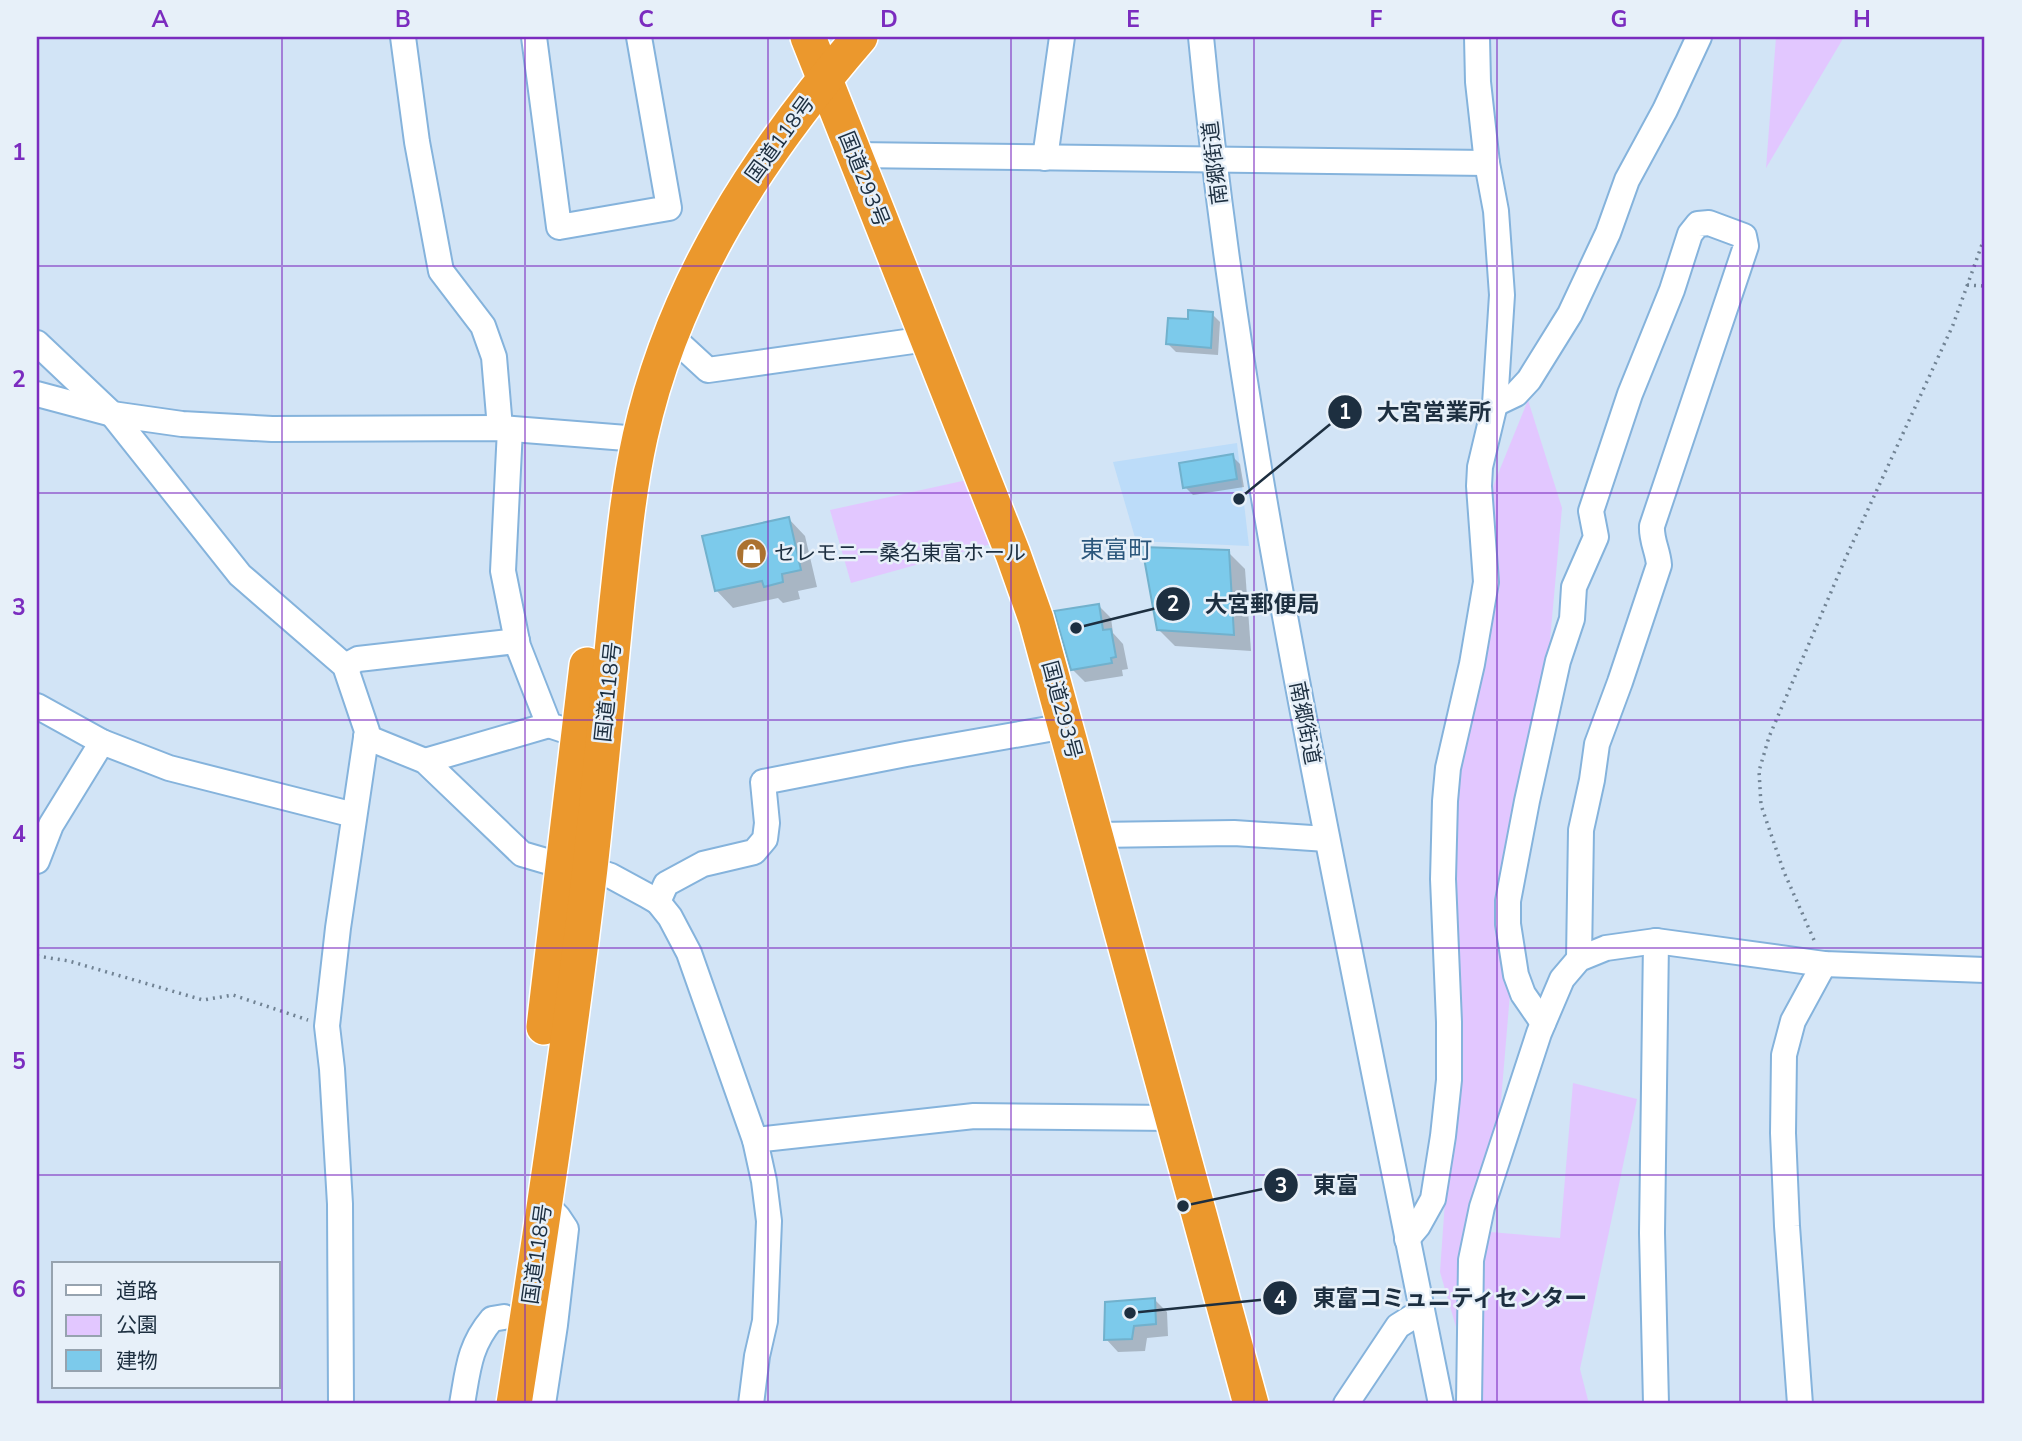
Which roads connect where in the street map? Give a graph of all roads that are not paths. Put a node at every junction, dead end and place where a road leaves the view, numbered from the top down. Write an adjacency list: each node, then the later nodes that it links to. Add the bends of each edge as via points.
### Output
1 (403, 37): 20 (street, via 441,271 483,326 494,358)
2 (534, 37): 3 (street, via 559,227 668,208)
3 (639, 37)
4 (860, 37): 9 (highway, 国道118号)
5 (1062, 37): 11 (street)
6 (1201, 37): 12 (street, 南郷街道)
7 (1477, 37): 13 (street)
8 (1699, 37): 18 (street, via 1627,180 1570,314 1530,380 1516,394)
9 (819, 51): 10 (highway, 国道293号); 14 (highway, 国道118号, via 724,222); 21 (highway, 国道118号, via 771,108 703,212 651,326 628,393)
10 (854, 155): 11 (street); 15 (highway, 国道293号)
11 (1045, 158): 12 (street)
12 (1214, 161): 13 (street); 32 (street, 南郷街道, via 1263,495)
13 (1486, 163): 18 (street, via 1496,211 1502,295)
14 (671, 336): 15 (street, via 708,370); 21 (highway, 国道118号)
15 (927, 339): 25 (highway, 国道293号, via 1036,618)
16 (37, 343): 19 (street)
17 (37, 394): 19 (street)
18 (1495, 404): 44 (street, via 1480,467 1484,605 1445,801 1449,1080 1433,1199)
19 (112, 414): 20 (street, via 272,429); 23 (street, via 240,575)
20 (505, 429): 21 (street); 22 (street, via 503,571)
21 (628, 438): 26 (highway, 国道118号); 34 (highway, 国道118号, via 622,560)
22 (517, 641): 23 (street, via 358,659); 26 (street)
23 (345, 666): 27 (street)
24 (37, 706): 28 (street)
25 (1066, 726): 31 (highway, 国道293号); 35 (street, via 763,782 765,839 754,852 703,864 666,884)
26 (564, 730): 29 (street); 34 (highway, 国道118号)
27 (366, 737): 29 (street); 30 (street)
28 (102, 742): 30 (street, via 169,768); 33 (street, via 51,825)
29 (425, 761): 34 (street, via 522,855)
30 (354, 815): 47 (street, via 327,1026 340,1204)
31 (1096, 835): 32 (street, via 1234,833); 41 (highway, 国道293号)
32 (1327, 839): 44 (street, 南郷街道)
33 (37, 861)
34 (576, 867): 35 (street, via 611,876); 43 (highway, 国道118号); 46 (highway, 国道118号)
35 (658, 902): 42 (street, via 689,953)
36 (1656, 941): 37 (street, via 1606,948); 38 (street); 57 (street, via 1652,1233)
37 (1578, 959): 40 (street, via 1562,979); 40 (street, via 1581,830 1597,744 1659,565 1651,526 1746,246 1744,236 1709,223 1698,224 1690,234 1591,512 1596,537 1574,587 1572,619 1527,801 1508,901 1508,924 1516,975)
38 (1824, 964): 39 (street); 58 (street, via 1794,1021 1784,1055 1785,1186)
39 (1985, 970)
40 (1543, 1023): 56 (street, via 1482,1207 1471,1260)
41 (1173, 1118): 42 (street, via 974,1116); 53 (highway, 国道293号)
42 (755, 1140): 52 (street, via 769,1221 765,1321)
43 (544, 1202): 50 (highway, 国道118号); 51 (street, via 566,1228)
44 (1407, 1239): 45 (street, 南郷街道)
45 (1422, 1311): 54 (street, via 1398,1326); 55 (street, 南郷街道)
46 (504, 1317): 48 (street, via 492,1319 479,1334); 49 (highway, 国道118号)
47 (341, 1404)
48 (462, 1404)
49 (491, 1404)
50 (514, 1404)
51 (542, 1404)
52 (751, 1404)
53 (1251, 1404)
54 (1346, 1404)
55 (1441, 1404)
56 (1469, 1404)
57 (1656, 1404)
58 (1800, 1404)

